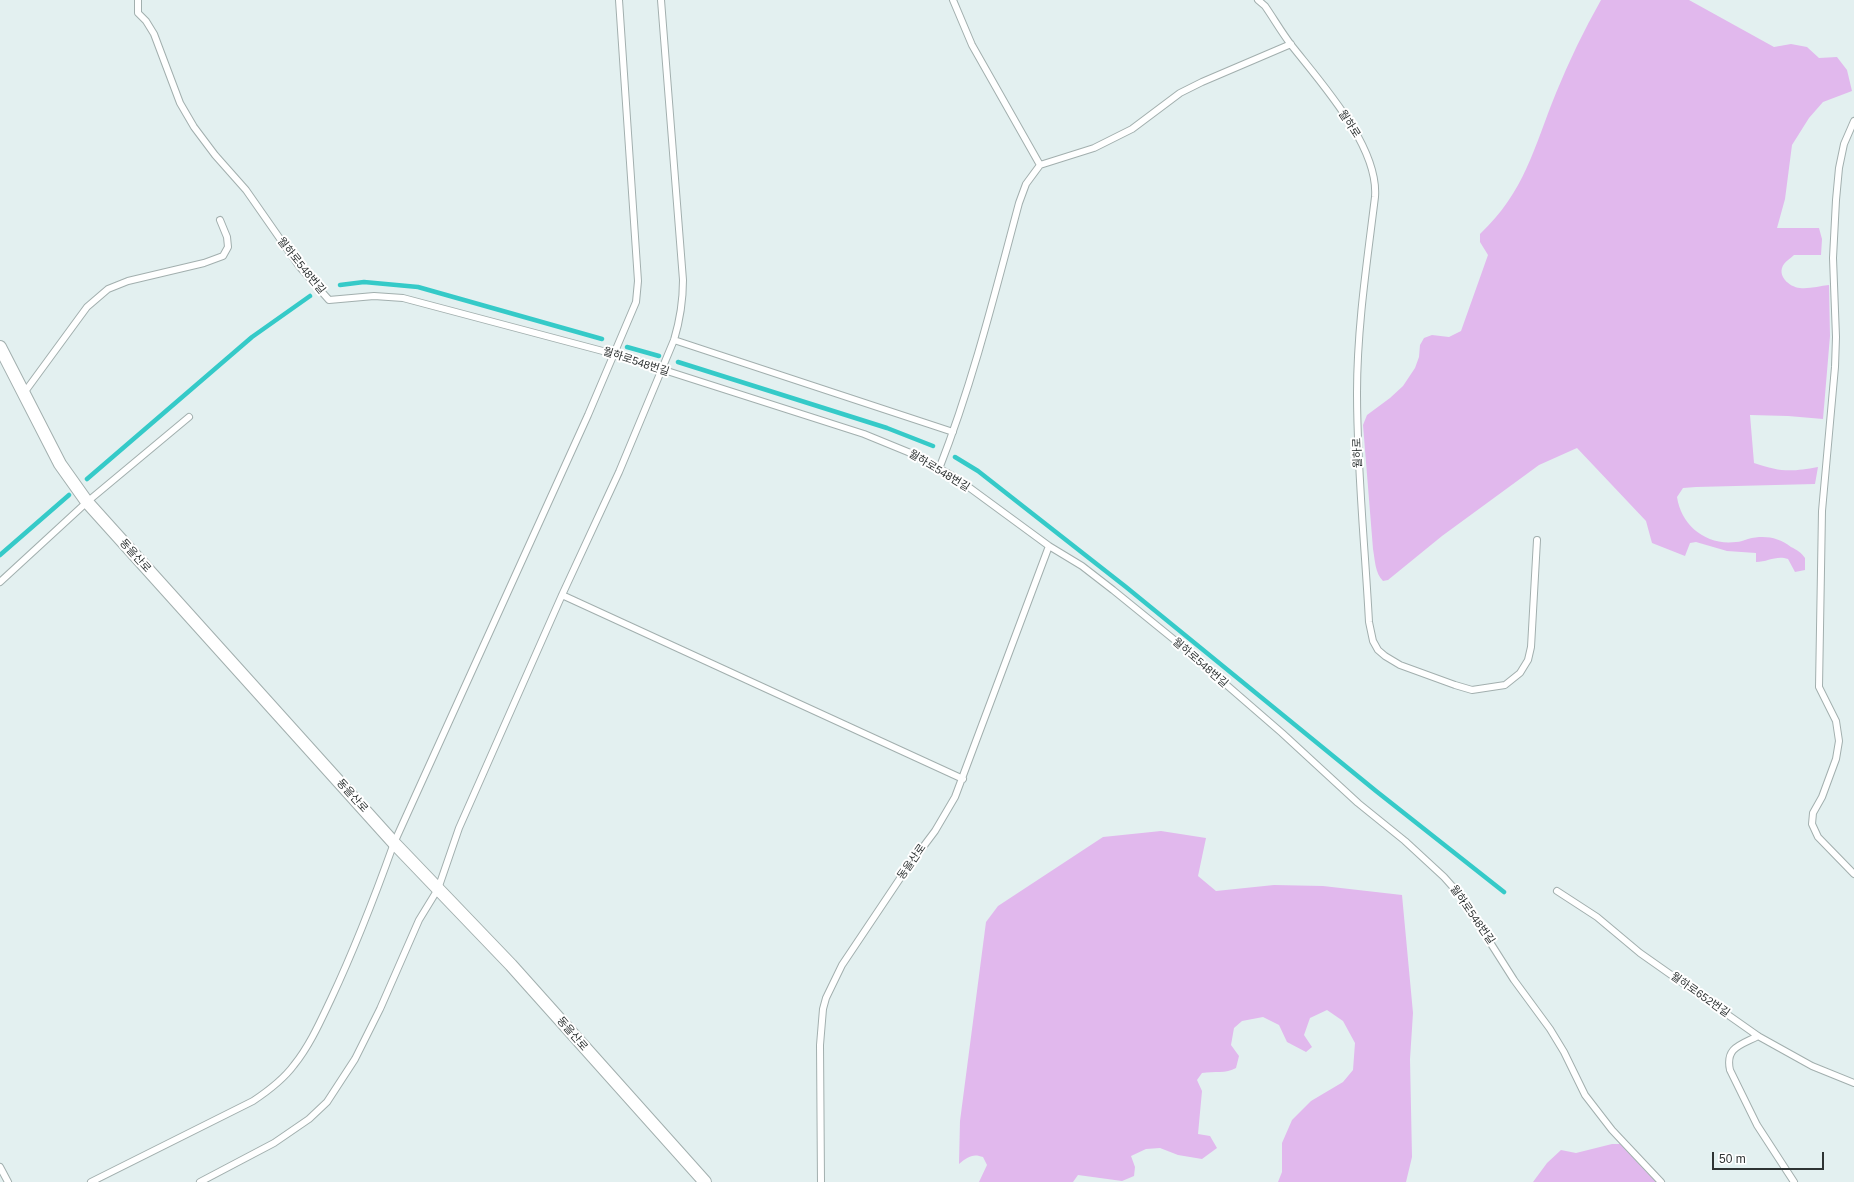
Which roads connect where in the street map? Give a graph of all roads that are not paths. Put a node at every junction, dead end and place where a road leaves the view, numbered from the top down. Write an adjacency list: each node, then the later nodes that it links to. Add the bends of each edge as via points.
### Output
1 (138, 0): 12 (lane, 월하로548번길, via 138,13 154,34 180,103 194,127 246,190 299,266 329,300 374,296 403,298)
2 (619, 0): 12 (lane, via 638,281 636,302)
3 (661, 0): 10 (lane, via 683,280 683,300)
4 (953, 0): 8 (lane, via 972,44)
5 (1258, 0): 6 (lane, 월하로)
6 (1291, 44): 8 (lane, via 1180,93 1132,129 1094,148); 19 (lane, 월하로, via 1351,124 1375,178 1360,330 1357,392 1358,469 1369,622 1373,641 1378,650 1400,665 1472,690 1505,684 1520,673 1528,660 1531,647)
7 (1854, 121): 25 (lane, via 1844,144 1836,200 1833,258 1835,367 1822,518 1819,686 1836,721 1839,741 1836,760 1822,797 1813,812 1812,824 1818,837)
8 (1040, 165): 16 (lane, via 1026,184 1019,203 983,337)
9 (220, 220): 14 (lane, via 228,247 223,256 128,281 102,293 76,320)
10 (674, 340): 13 (lane); 16 (lane)
11 (0, 347): 14 (street, 동을산로)
12 (614, 354): 13 (lane, 월하로548번길); 24 (lane)
13 (661, 370): 17 (lane, 월하로548번길, via 864,434 908,452); 22 (lane, via 619,472)
14 (24, 393): 18 (street, 동을산로, via 60,464)
15 (189, 417): 18 (lane)
16 (953, 432): 17 (lane)
17 (939, 469): 20 (lane, 월하로548번길, via 955,477)
18 (87, 502): 21 (lane); 24 (street, 동을산로)
19 (1537, 540)
20 (1049, 546): 23 (lane, 동을산로); 36 (lane, 월하로548번길, via 1082,566 1177,642 1444,877 1460,895 1514,980 1550,1029 1585,1095 1612,1130)
21 (0, 582)
22 (562, 595): 23 (lane); 26 (lane, via 459,828)
23 (963, 779): 35 (lane, 동을산로, via 935,831 842,965 826,998 820,1045)
24 (394, 843): 26 (street, 동을산로); 32 (lane, via 342,976 312,1038 294,1066 274,1087 253,1101)
25 (1854, 874)
26 (438, 889): 33 (lane, via 419,920 380,1010 355,1059 327,1102 309,1119 274,1144); 34 (street, 동을산로, via 511,965)
27 (1557, 891): 28 (lane, 월하로652번길, via 1597,917 1640,953)
28 (1758, 1036): 29 (lane, 월하로652번길, via 1812,1066); 37 (lane, via 1736,1047 1730,1052 1728,1060 1737,1086 1757,1125)
29 (1854, 1083)
30 (0, 1167): 31 (lane)
31 (8, 1182)
32 (91, 1182)
33 (200, 1182)
34 (705, 1182)
35 (822, 1182)
36 (1661, 1182)
37 (1794, 1182)

